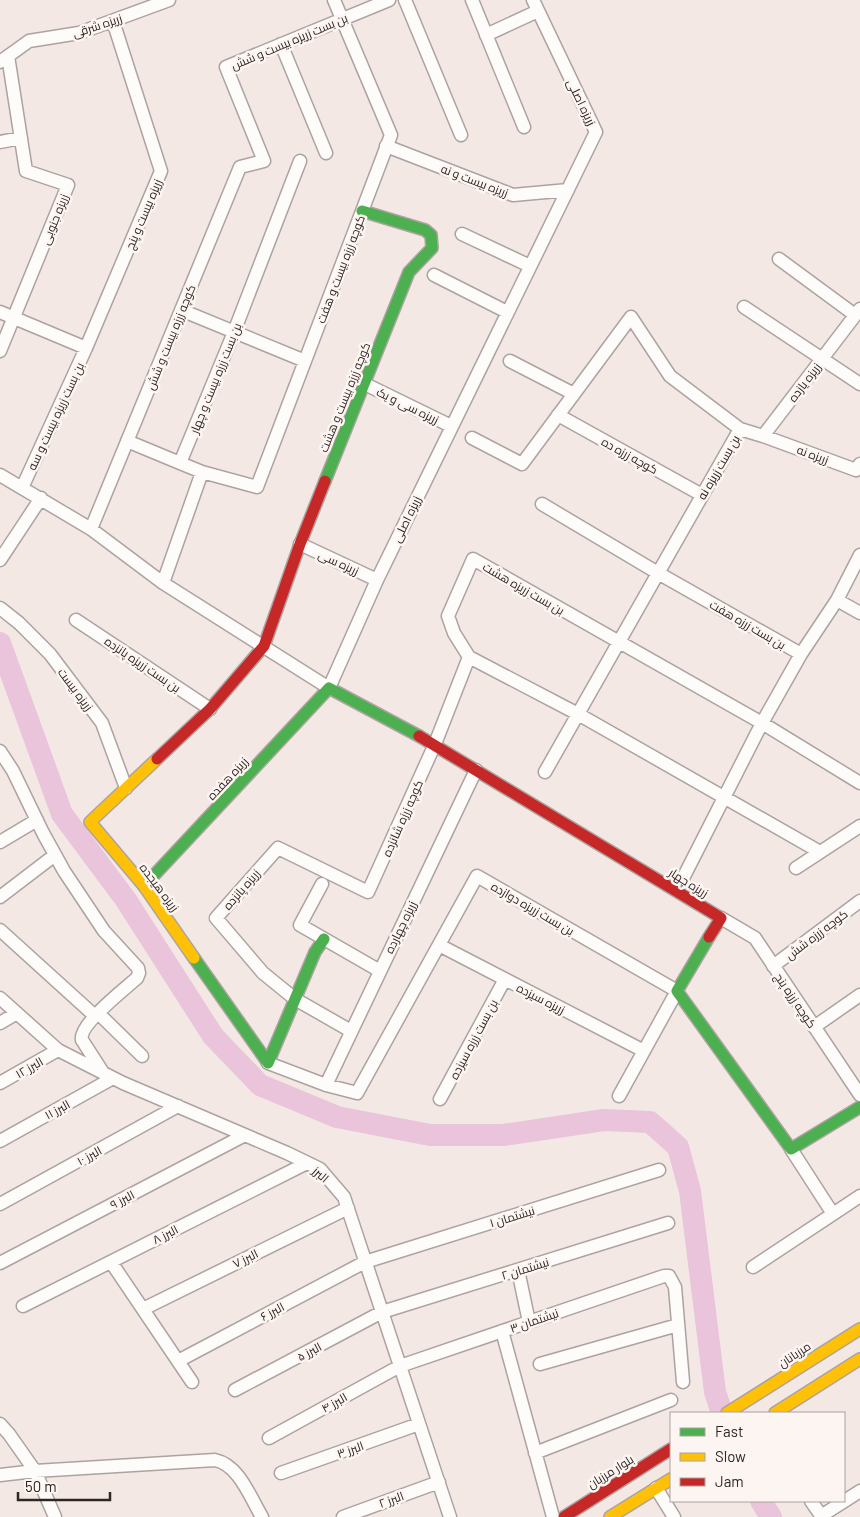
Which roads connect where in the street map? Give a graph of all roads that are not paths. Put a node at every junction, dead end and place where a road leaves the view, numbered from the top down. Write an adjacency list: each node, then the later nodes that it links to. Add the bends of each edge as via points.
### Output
1 (169, 0): 8 (street, زریزه شرقی)
2 (334, 0): 7 (street, کوچه زرزه بیست و هفت)
3 (389, 0): 7 (street, بن بست زریزه بیست و شش)
4 (406, 0): 13 (street)
5 (472, 0): 9 (street)
6 (536, 6): 9 (street); 20 (street, زریزه اصلی, via 596,132)
7 (342, 19): 10 (street, بن بست زریزه بیست و شش); 16 (street, کوچه زرزه بیست و هفت, via 391,135)
8 (113, 21): 11 (street, زریزه شرقی, via 79,33 29,41); 33 (street, زریزه بیست و پنج, via 161,171)
9 (486, 35): 12 (street)
10 (281, 44): 17 (street); 18 (street, بن بست زریزه بیست و شش, via 226,68)
11 (4, 59): 14 (street, زریزه جنوبی)
12 (524, 127)
13 (461, 135)
14 (21, 138): 15 (street); 31 (street, زریزه جنوبی, via 26,171 68,184)
15 (0, 142)
16 (386, 146): 20 (street, زریزه بیست و نه, via 513,195); 21 (street, کوچه زرزه بیست و هفت)
17 (326, 153)
18 (264, 160): 27 (street, کوچه زرزه بیست و شش, via 240,167)
19 (300, 161): 32 (street, بن بست زرزه بیست و چهار)
20 (568, 190): 24 (street, زریزه اصلی)
21 (362, 211): 36 (street, کوچه زرزه بیست و هفت); 38 (street, کوچه زرزه بیست و هشت, via 425,230 433,241 432,248 410,272)
22 (462, 234): 24 (street)
23 (778, 259): 30 (street)
24 (530, 266): 29 (street, زریزه اصلی)
25 (434, 275): 29 (street)
26 (744, 307): 35 (street)
27 (181, 310): 32 (street); 46 (street, کوچه زرزه بیست و شش)
28 (0, 312): 31 (street, بن بست زریزه بیست و سه)
29 (507, 312): 42 (street, زریزه اصلی)
30 (858, 312): 35 (street, زریزه یازده)
31 (13, 317): 33 (street, بن بست زریزه بیست و سه); 34 (street)
32 (234, 332): 36 (street); 47 (street, بن بست زرزه بیست و چهار)
33 (86, 348): 51 (street, بن بست زریزه بیست و سه)
34 (0, 351)
35 (822, 359): 39 (street); 44 (street, زریزه یازده)
36 (305, 361): 49 (street, کوچه زرزه بیست و هفت, via 257,487)
37 (510, 361): 40 (street)
38 (364, 384): 42 (street, زریزه سی و یک); 56 (street, کوچه زرزه بیست و هشت)
39 (860, 384)
40 (574, 394): 41 (street, بن بست زریزه نه); 43 (street, بن بست زریزه نه, via 631,317 670,376)
41 (558, 416): 45 (street, بن بست زریزه نه, via 522,464); 52 (street, کوچه زرزه ده)
42 (451, 426): 60 (street, زریزه اصلی)
43 (740, 429): 44 (street); 52 (street, بن بست زریزه نه)
44 (763, 436): 48 (street, زریزه نه, via 856,470)
45 (472, 438)
46 (127, 441): 47 (street); 55 (street, کوچه زرزه بیست و شش)
47 (180, 463): 49 (street)
48 (860, 464)
49 (202, 472): 61 (street)
50 (0, 475): 51 (street)
51 (22, 488): 53 (street)
52 (702, 495): 59 (street, بن بست زریزه نه)
53 (41, 498): 55 (street); 58 (street)
54 (542, 504): 59 (street, بن بست زرزه هفت)
55 (91, 529): 61 (street)
56 (300, 544): 60 (street, زریزه سی); 67 (street, کوچه زرزه بیست و هشت)
57 (860, 555): 62 (street)
58 (0, 560)
59 (658, 573): 66 (street, بن بست زریزه نه); 68 (street, بن بست زرزه هفت)
60 (377, 580): 70 (street, زریزه اصلی)
61 (163, 583): 67 (street)
62 (837, 600): 64 (street); 68 (street)
63 (0, 608): 79 (street, زریزه بیست, via 19,622 50,654 102,723)
64 (860, 613)
65 (76, 620): 71 (street, بن بست زریزه پانزده)
66 (619, 642): 69 (street, بن بست زریزه هشت, via 473,559 448,616); 72 (street, بن بست زریزه نه); 73 (street, بن بست زریزه هشت)
67 (264, 646): 70 (street); 71 (street, زریزه هیجده)
68 (801, 654): 73 (street, بن بست زرزه هفت)
69 (469, 657): 72 (street); 74 (street, کوچه زرزه شانزده)
70 (329, 688): 74 (street, زریزه چهار); 88 (street, زریزه هفده)
71 (210, 709): 79 (street, زریزه هیجده)
72 (578, 714): 77 (street, بن بست زریزه نه); 80 (street)
73 (762, 723): 78 (street, بن بست زریزه هشت); 80 (street, بن بست زرزه هفت)
74 (435, 744): 76 (street, زریزه چهار); 90 (street, کوچه زرزه شانزده)
75 (0, 751): 81 (street)
76 (476, 770): 89 (street, زریزه چهار); 98 (street, زریزه چهارده)
77 (545, 772)
78 (860, 783)
79 (126, 788): 88 (street, زریزه هیجده, via 90,822)
80 (724, 797): 84 (street); 89 (street, بن بست زرزه هفت)
81 (37, 820): 83 (street); 85 (street)
82 (860, 826): 84 (street)
83 (0, 842)
84 (820, 852): 86 (street)
85 (56, 855): 91 (street); 105 (street, via 104,931 138,968 137,978)
86 (796, 868)
87 (322, 884): 95 (street, via 300,925)
88 (144, 886): 112 (street, زریزه هیجده)
89 (677, 890): 93 (street, زریزه چهار)
90 (368, 892): 103 (street, زریزه پانزده, via 278,848 216,918 263,973)
91 (0, 897)
92 (860, 902): 97 (street, کوچه زرزه شش)
93 (721, 918): 97 (street, کوچه زرزه پنج, via 755,938); 100 (street)
94 (0, 930): 105 (street)
95 (324, 939): 98 (street); 103 (street)
96 (439, 945): 99 (street, زریزه سیزده); 100 (street, بن بست زریزه دوازده, via 478,876); 115 (street, بن بست زریزه دوازده, via 357,1093)
97 (773, 966): 107 (street, کوچه زرزه پنج)
98 (380, 971): 108 (street, زریزه چهارده)
99 (505, 980): 110 (street, زریزه سیزده); 118 (street, بن بست زرزه سیزده)
100 (677, 991): 110 (street); 123 (street)
101 (860, 994): 107 (street)
102 (0, 998): 104 (street, البرز)
103 (295, 999): 108 (street, زریزه پانزده); 112 (street)
104 (17, 1013): 106 (street); 109 (street, البرز)
105 (96, 1015): 111 (street); 113 (street, via 80,1036)
106 (0, 1022)
107 (814, 1027): 117 (street, کوچه زرزه پنج)
108 (351, 1031): 115 (street, زریزه چهارده)
109 (58, 1050): 113 (street, البرز); 114 (street, البرز ۱۲)
110 (644, 1051): 116 (street)
111 (142, 1056)
112 (268, 1063): 115 (street, بن بست زریزه دوازده)
113 (108, 1075): 119 (street, البرز); 122 (street, البرز ۱۱)
114 (0, 1083)
115 (326, 1085)
116 (619, 1096)
117 (860, 1096)
118 (440, 1099)
119 (178, 1106): 121 (street, البرز); 127 (street, البرز ۱۰)
120 (860, 1107): 123 (street)
121 (245, 1135): 124 (street, البرز); 133 (street, البرز ۹)
122 (0, 1141)
123 (790, 1150): 129 (street)
124 (307, 1163): 128 (street, البرز, via 320,1169 344,1197); 131 (street, البرز ۸)
125 (659, 1170): 132 (street, نيشتمان ۱)
126 (860, 1196): 129 (street)
127 (0, 1204)
128 (348, 1208): 132 (street, البرز); 137 (street, البرز ۷)
129 (833, 1214): 134 (street)
130 (668, 1223): 135 (street, نيشتمان ۲)
131 (111, 1262): 136 (street, البرز ۸); 137 (street)
132 (365, 1262): 138 (street, البرز); 144 (street, البرز ۶)
133 (0, 1263)
134 (754, 1267)
135 (518, 1270): 138 (street, نيشتمان ۲); 139 (street)
136 (23, 1306)
137 (143, 1309): 144 (street)
138 (382, 1312): 146 (street, البرز); 149 (street, البرز ۵)
139 (529, 1322): 140 (street, نيشتمان ۳, via 669,1276 675,1287); 142 (street, نيشتمان ۳)
140 (678, 1325): 145 (street); 148 (street)
141 (860, 1329): 151 (street, مرزبانان)
142 (502, 1331): 146 (street, نيشتمان ۳); 157 (street)
143 (860, 1359): 152 (street)
144 (178, 1361): 147 (street)
145 (540, 1364)
146 (400, 1366): 154 (street, البرز); 155 (street, البرز ۴)
147 (192, 1382)
148 (683, 1382)
149 (235, 1390)
150 (671, 1400): 157 (street)
151 (729, 1412)
152 (777, 1412)
153 (0, 1424): 158 (street)
154 (420, 1424): 159 (street, البرز ۳); 162 (street, البرز)
155 (269, 1438)
156 (670, 1450): 173 (street, بلوار مرزبان)
157 (535, 1452): 172 (street)
158 (35, 1471): 160 (street); 168 (street); 169 (street, via 215,1460 236,1472)
159 (280, 1473)
160 (0, 1475)
161 (670, 1480): 163 (street)
162 (439, 1482): 170 (street, البرز ۲); 171 (street, البرز)
163 (656, 1488): 174 (street); 175 (street)
164 (860, 1491): 165 (street)
165 (845, 1501)
166 (812, 1502): 176 (street)
167 (844, 1502): 176 (street)
168 (55, 1517)
169 (262, 1517)
170 (343, 1517)
171 (450, 1517)
172 (553, 1517)
173 (564, 1517)
174 (610, 1517)
175 (674, 1517)
176 (821, 1517)

